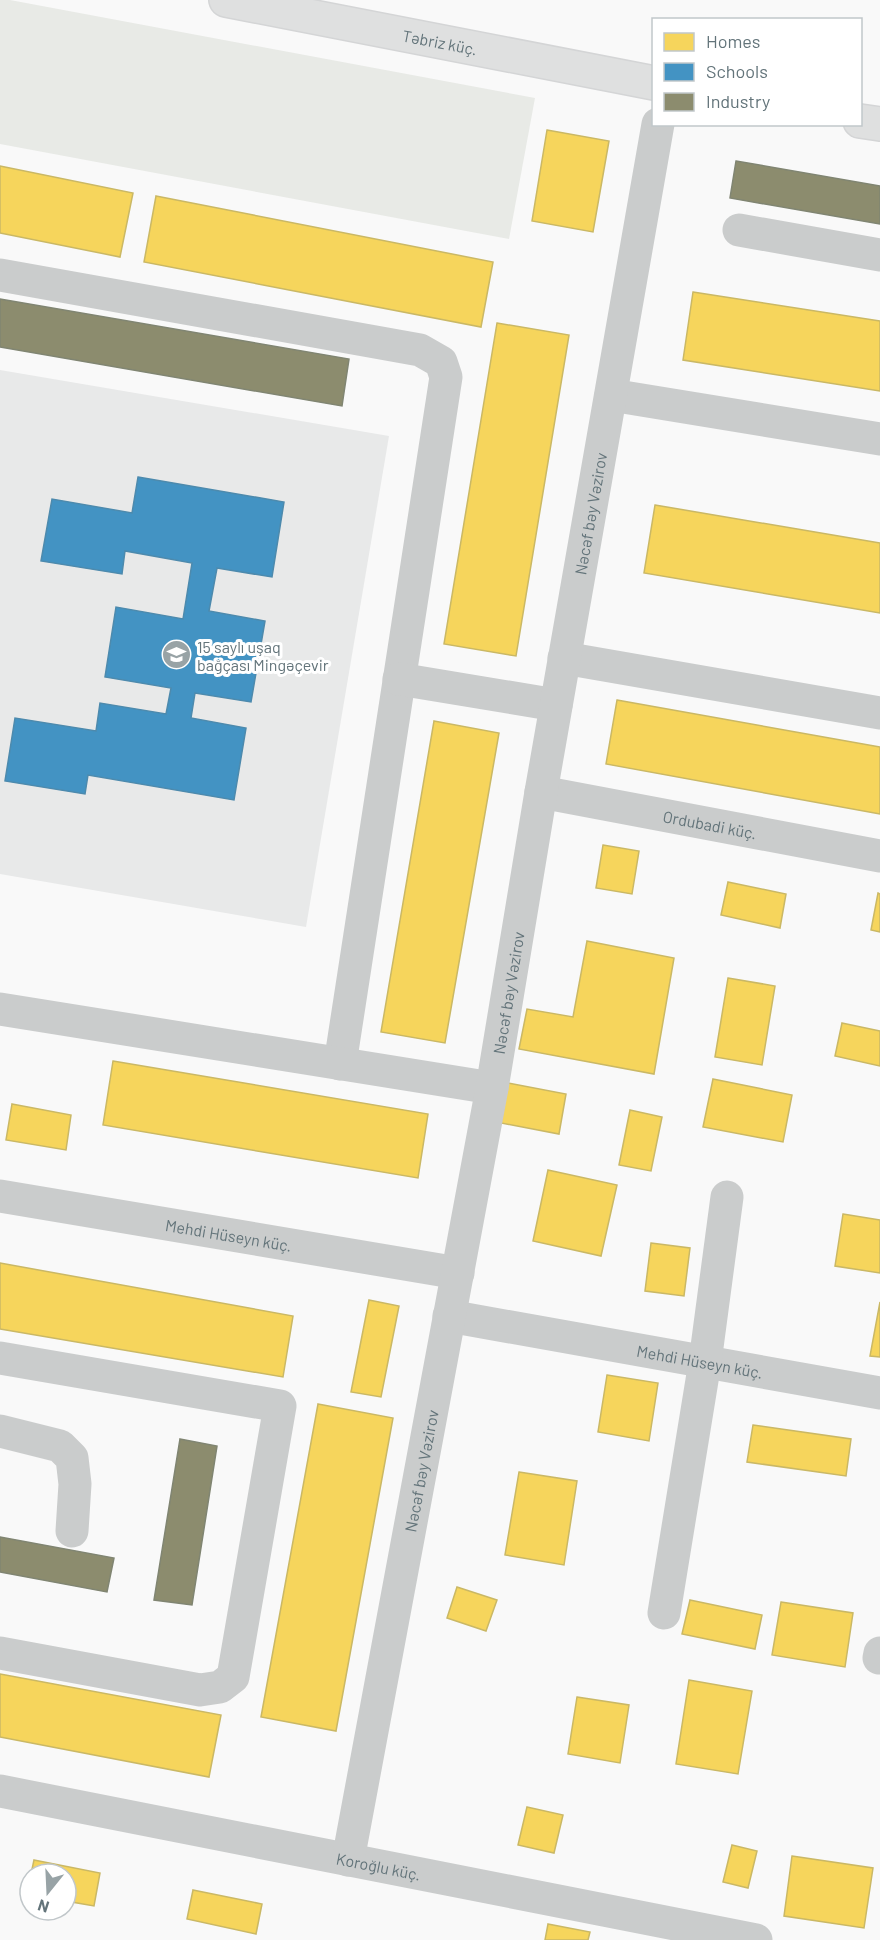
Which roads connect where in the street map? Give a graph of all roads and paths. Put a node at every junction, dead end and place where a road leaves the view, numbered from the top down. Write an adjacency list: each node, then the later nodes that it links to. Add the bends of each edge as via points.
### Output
1 (226, 0): 2 (main road, Təbriz küç.)
2 (652, 82)
3 (862, 121): 4 (main road)
4 (880, 124)
5 (658, 126): 9 (street, Nəcəf bəy Vəzirov)
6 (739, 230): 7 (street)
7 (880, 255)
8 (0, 275): 12 (street, via 420,350 441,362 446,377)
9 (611, 395): 10 (street); 11 (street, Nəcəf bəy Vəzirov)
10 (880, 439)
11 (564, 658): 13 (street, Nəcəf bəy Vəzirov); 14 (street)
12 (399, 679): 13 (street); 18 (street)
13 (556, 705): 15 (street, Nəcəf bəy Vəzirov)
14 (880, 713)
15 (541, 792): 16 (street, Ordubadi küç.); 19 (street, Nəcəf bəy Vəzirov)
16 (880, 856)
17 (0, 1009): 18 (street)
18 (340, 1064): 19 (street)
19 (492, 1088): 22 (street, Nəcəf bəy Vəzirov)
20 (0, 1196): 22 (street, Mehdi Hüseyn küç.)
21 (727, 1197): 25 (street)
22 (458, 1273): 23 (street, Nəcəf bəy Vəzirov)
23 (449, 1316): 25 (street, Mehdi Hüseyn küç.); 32 (street, Nəcəf bəy Vəzirov)
24 (0, 1358): 30 (street, via 280,1406 233,1677 220,1687 200,1690)
25 (705, 1362): 26 (street, Mehdi Hüseyn küç.); 29 (street)
26 (880, 1393)
27 (0, 1431): 28 (street, via 60,1446 72,1458)
28 (72, 1531)
29 (664, 1613)
30 (0, 1653)
31 (0, 1791): 32 (street, Koroğlu küç.)
32 (348, 1860): 33 (street, Koroğlu küç.)
33 (756, 1940)

